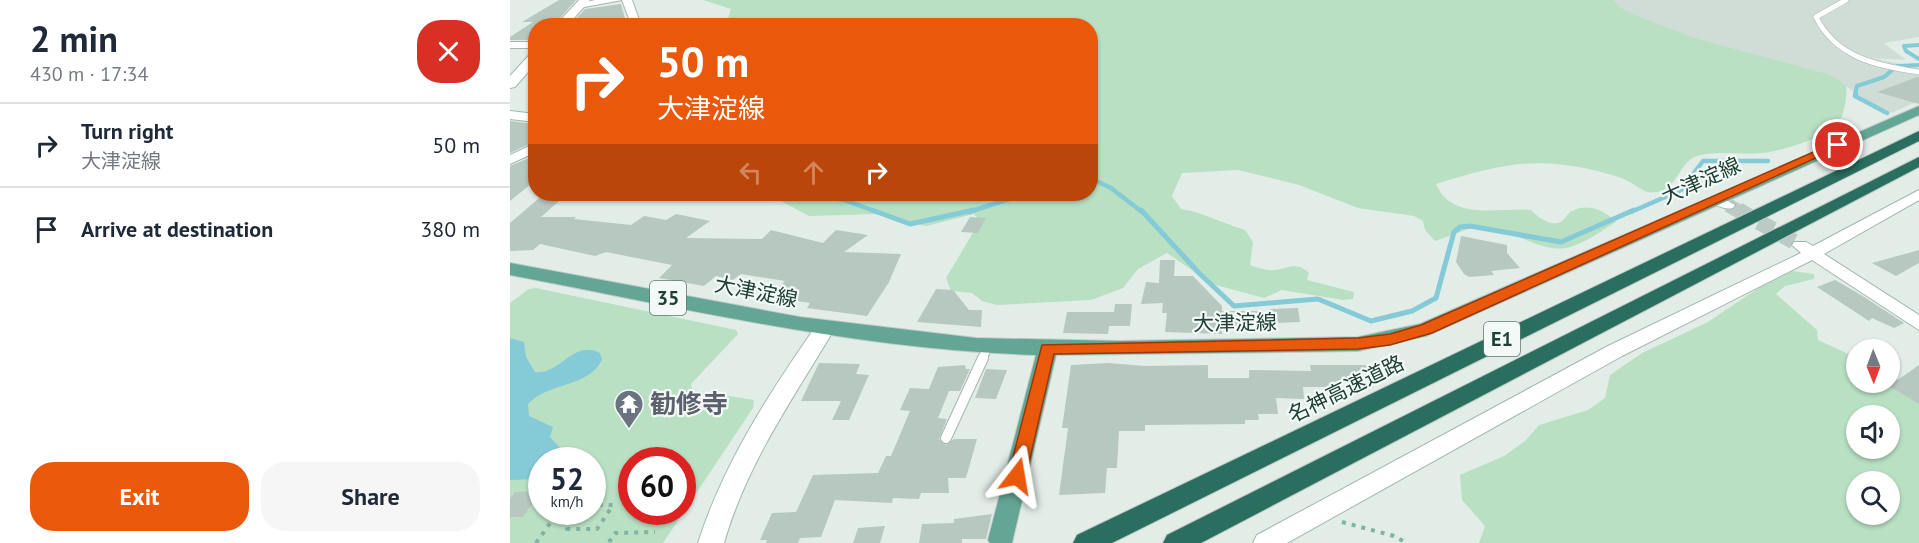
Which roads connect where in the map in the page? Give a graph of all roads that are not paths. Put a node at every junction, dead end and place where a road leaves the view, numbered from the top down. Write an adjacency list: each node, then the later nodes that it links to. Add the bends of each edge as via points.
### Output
1 (617, 0): 4 (street)
2 (627, 0): 6 (street)
3 (1846, 0): 10 (lane, via 1816,17 1819,27 1851,57)
4 (582, 2): 5 (street)
5 (567, 18)
6 (634, 18)
7 (510, 45): 8 (street)
8 (528, 45)
9 (528, 64): 11 (street)
10 (1919, 72)
11 (510, 84)
12 (1919, 110): 25 (main road, 大津淀線 / 35, via 1722,202 1426,329 1390,339 1358,344)
13 (510, 115): 14 (street)
14 (528, 117)
15 (1919, 135): 29 (highway, 名神高速道路 / E1)
16 (528, 151): 17 (street)
17 (510, 160)
18 (1919, 161): 30 (highway, E1)
19 (1919, 194): 20 (street)
20 (1807, 249): 22 (street); 31 (street)
21 (510, 269): 23 (main road, 大津淀線 / 35)
22 (1919, 324)
23 (825, 328): 24 (main road, 大津淀線 / 35); 28 (street, via 731,489)
24 (988, 345): 25 (main road, 大津淀線 / 35); 26 (lane)
25 (1048, 348): 27 (main road)
26 (946, 438)
27 (998, 542)
28 (711, 543)
29 (1086, 543)
30 (1176, 543)
31 (1265, 543)

